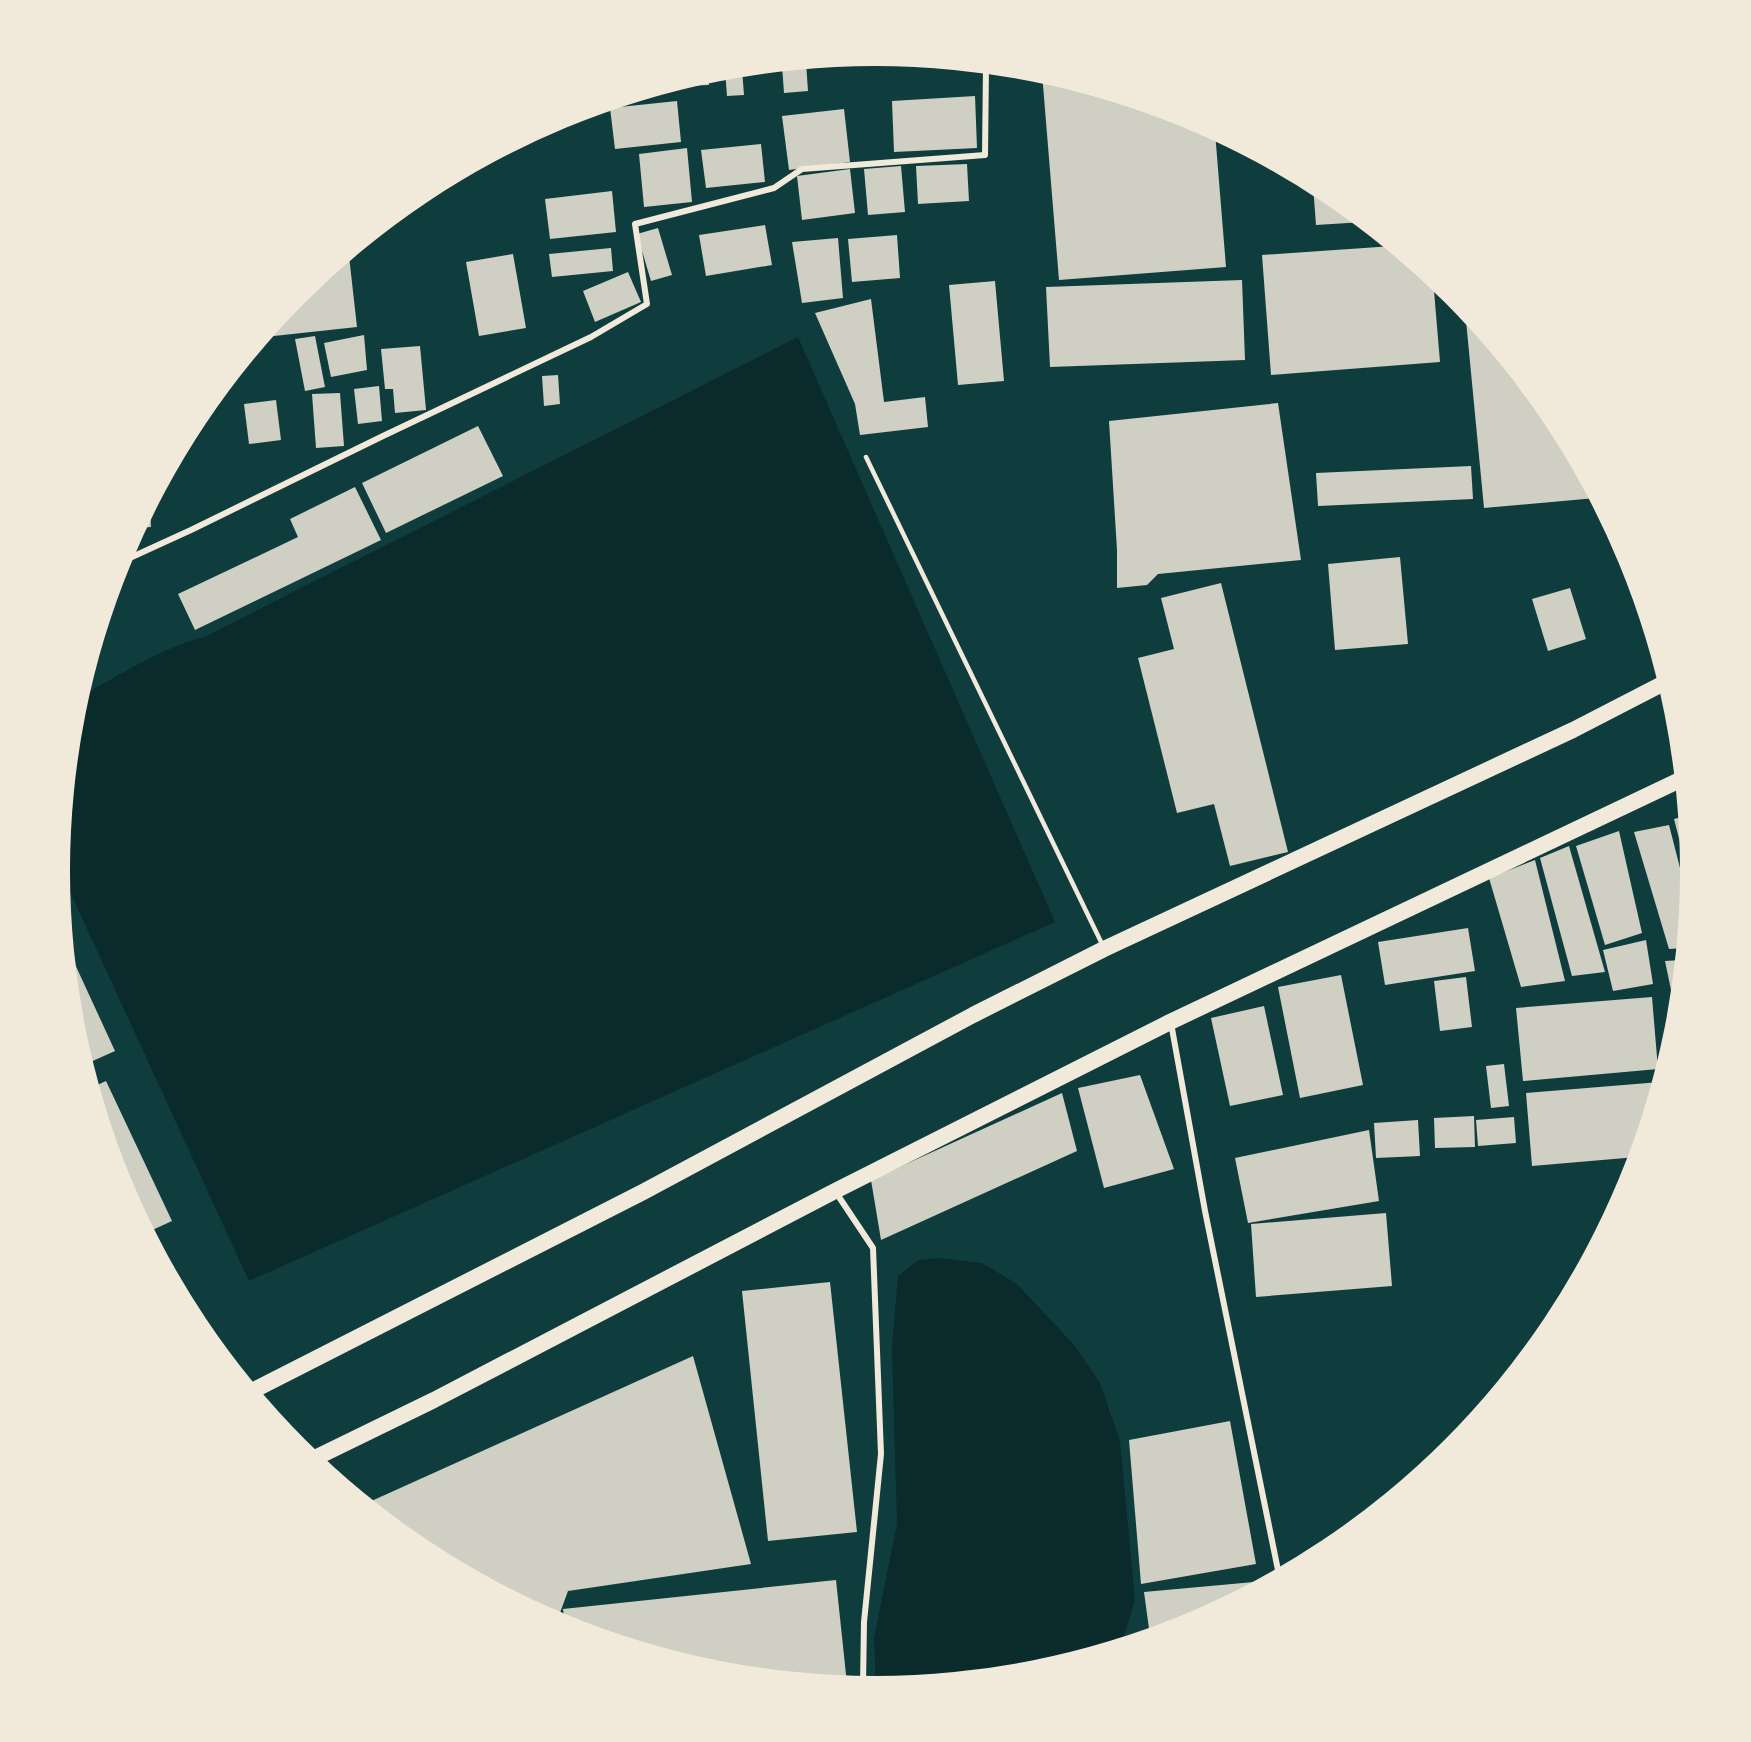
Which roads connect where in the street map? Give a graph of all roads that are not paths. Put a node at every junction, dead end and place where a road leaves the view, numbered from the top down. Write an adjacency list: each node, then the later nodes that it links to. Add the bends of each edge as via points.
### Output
1 (986, 74): 3 (street, via 985,156 801,170 774,188 635,224 647,304 591,337)
2 (866, 457): 6 (lane)
3 (135, 555)
4 (1658, 686): 6 (highway, via 1573,730)
5 (1676, 783): 7 (highway)
6 (1104, 949): 9 (highway, via 643,1192)
7 (1170, 1022): 8 (highway); 11 (street)
8 (835, 1191): 10 (highway, via 434,1401); 12 (street, via 873,1248 881,1455 864,1623)
9 (258, 1387)
10 (322, 1455)
11 (1278, 1568)
12 (863, 1676)

